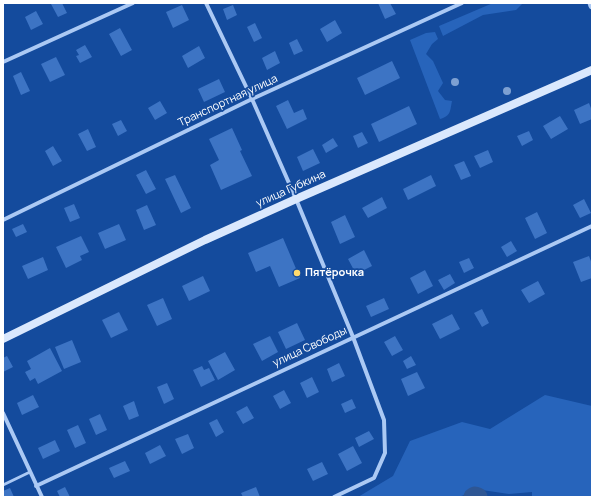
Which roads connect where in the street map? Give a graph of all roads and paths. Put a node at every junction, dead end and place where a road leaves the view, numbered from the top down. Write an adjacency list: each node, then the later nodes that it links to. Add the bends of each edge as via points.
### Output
1 (133, 3): 6 (street)
2 (206, 3): 8 (street)
3 (462, 3): 8 (street, Транспортная улица)
4 (591, 3): 5 (street)
5 (592, 6)
6 (3, 62)
7 (592, 70): 9 (main road, улица Губкина)
8 (252, 99): 9 (street); 10 (street, Транспортная улица)
9 (296, 198): 12 (street); 13 (main road, улица Губкина)
10 (3, 220)
11 (592, 226): 12 (street, улица Свободы)
12 (354, 337): 17 (street, улица Свободы); 19 (street, via 384,420 385,453 374,478)
13 (3, 339)
14 (3, 413): 15 (street)
15 (30, 472): 16 (lane); 17 (street)
16 (3, 485)
17 (36, 486): 18 (street)
18 (42, 497)
19 (334, 497)

